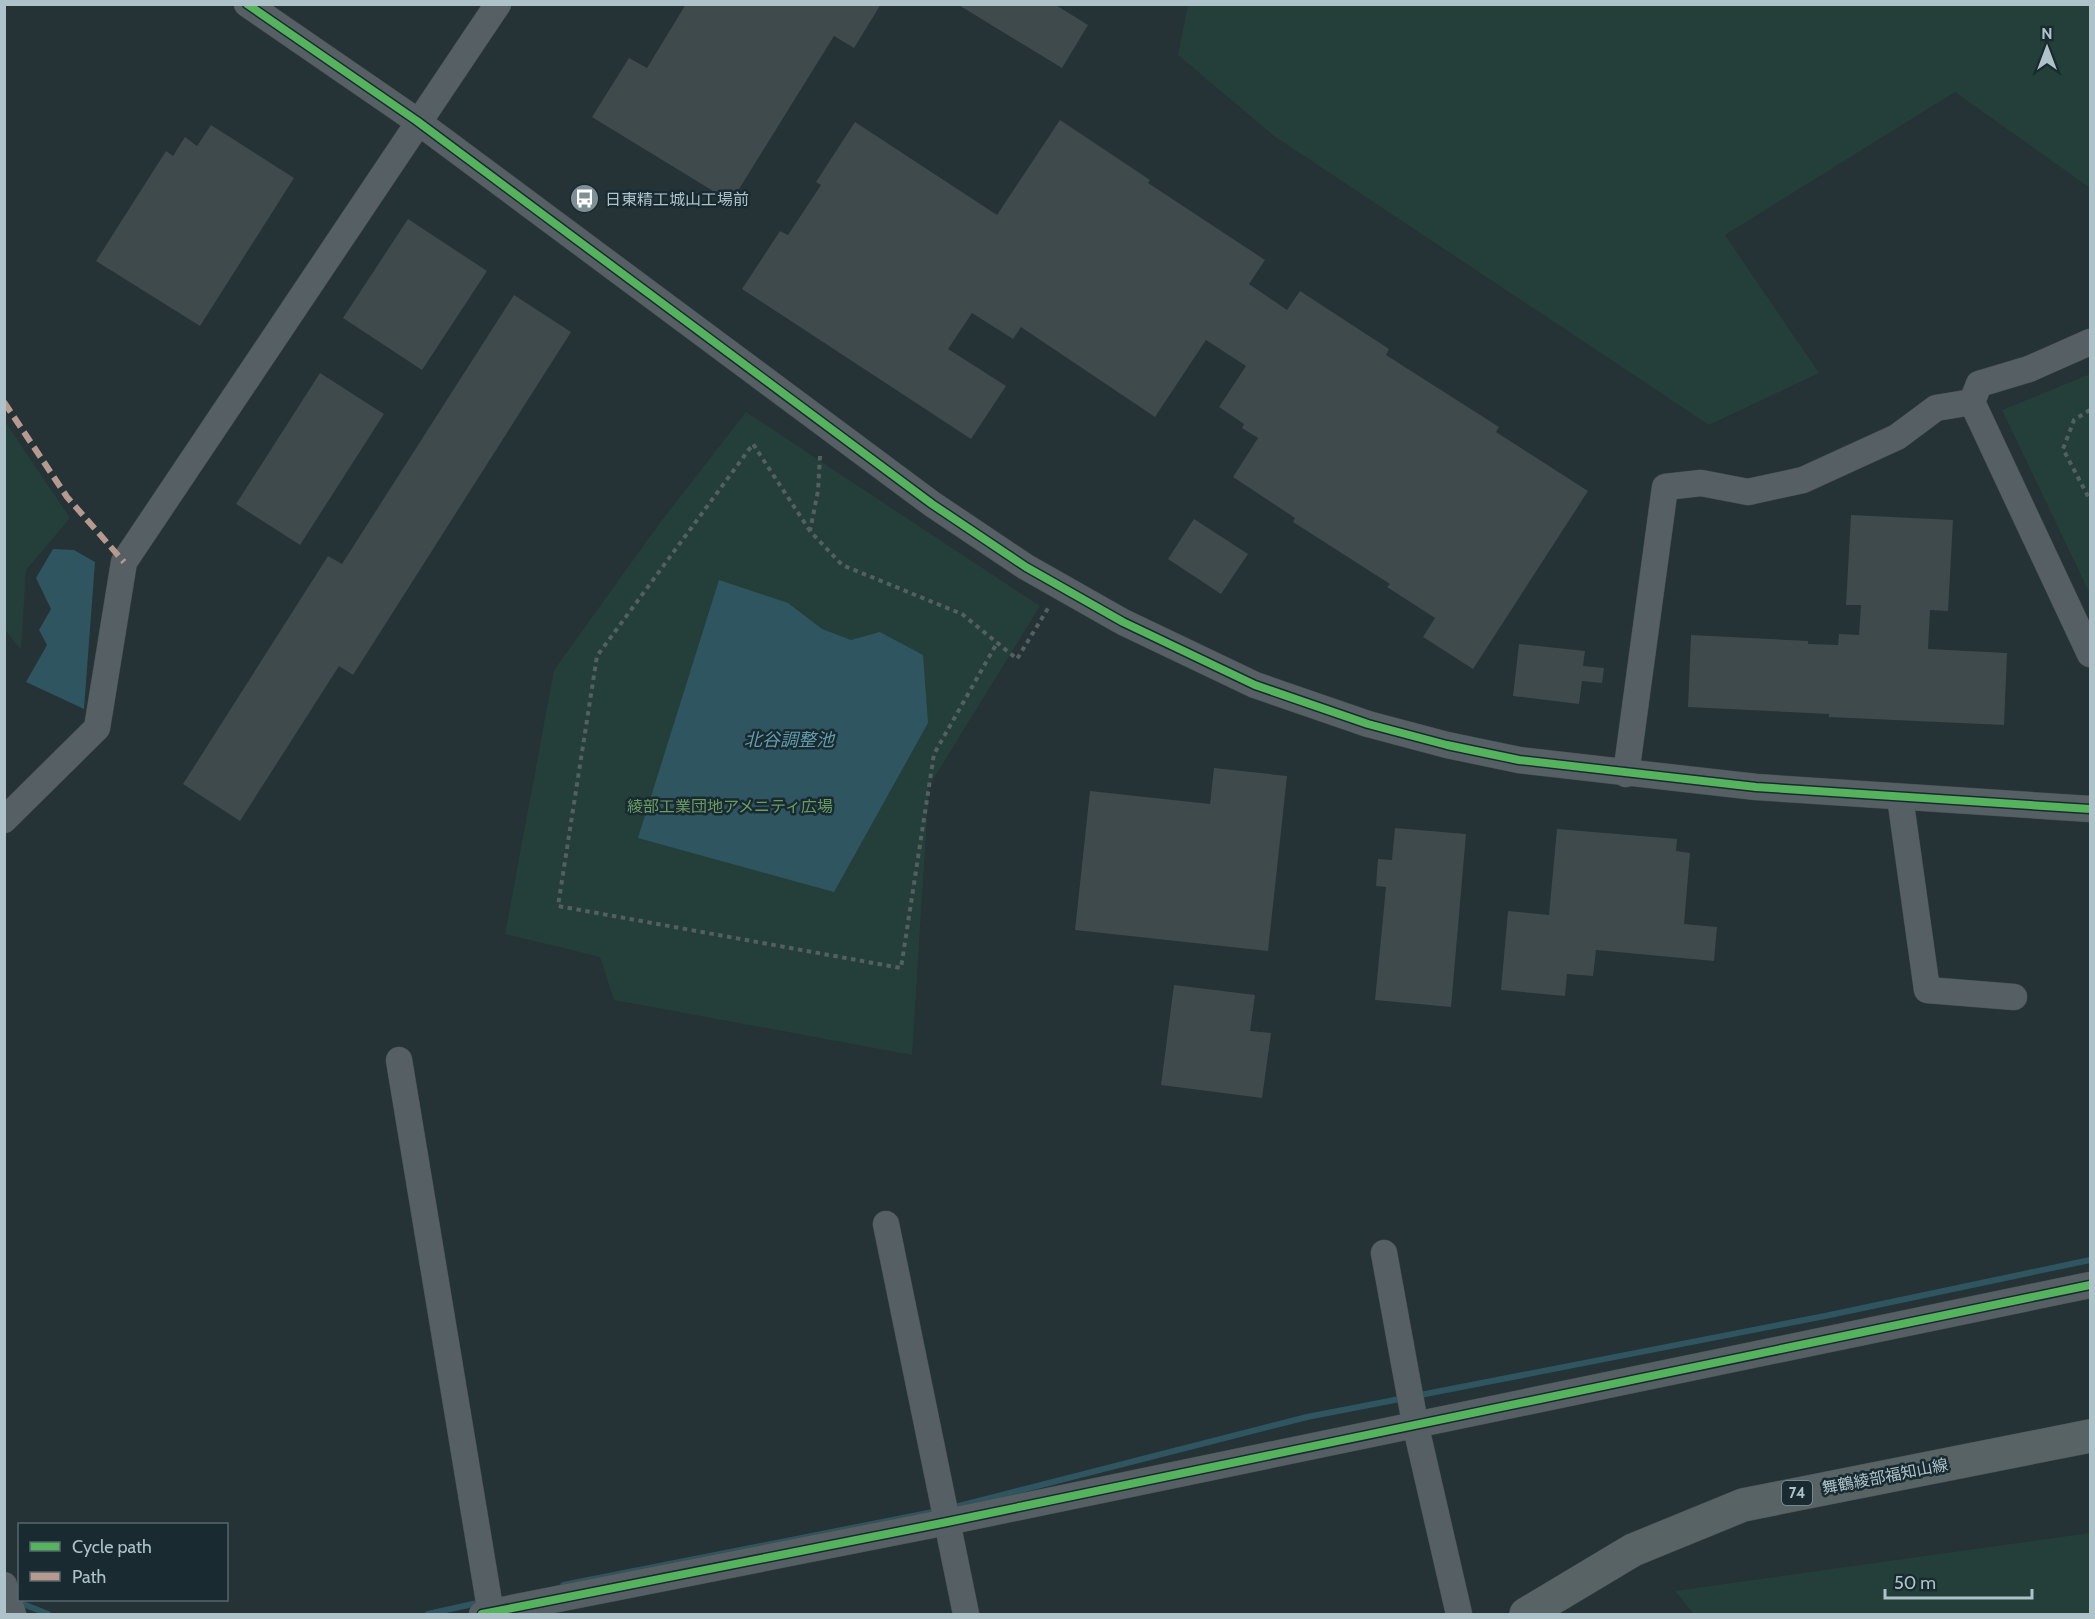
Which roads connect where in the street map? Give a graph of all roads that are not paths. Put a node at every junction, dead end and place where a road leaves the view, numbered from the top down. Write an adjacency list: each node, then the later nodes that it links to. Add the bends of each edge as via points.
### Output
1 (247, 4): 3 (street)
2 (498, 4): 3 (street)
3 (417, 121): 7 (street, via 932,504 1026,567 1123,622 1255,685 1368,724 1519,760); 10 (street, via 124,562 97,728)
4 (2091, 342): 5 (street, via 2029,369 1979,384)
5 (1972, 402): 6 (street); 7 (street, via 1936,408 1897,437 1803,480 1748,492 1701,483 1665,487)
6 (2091, 654)
7 (1626, 774): 8 (street)
8 (1900, 797): 9 (street); 11 (street, via 1927,990)
9 (2091, 809)
10 (4, 820)
11 (2014, 997)
12 (399, 1060): 21 (street)
13 (886, 1224): 18 (street)
14 (1384, 1254): 16 (street)
15 (2091, 1285): 16 (street)
16 (1415, 1423): 18 (street); 23 (street)
17 (2091, 1436): 24 (main road, 舞鶴綾部福知山線 / 74, via 1743,1505 1634,1550)
18 (947, 1522): 21 (street); 22 (street)
19 (4, 1584): 20 (street)
20 (13, 1614)
21 (488, 1614)
22 (966, 1614)
23 (1459, 1614)
24 (1526, 1614)

